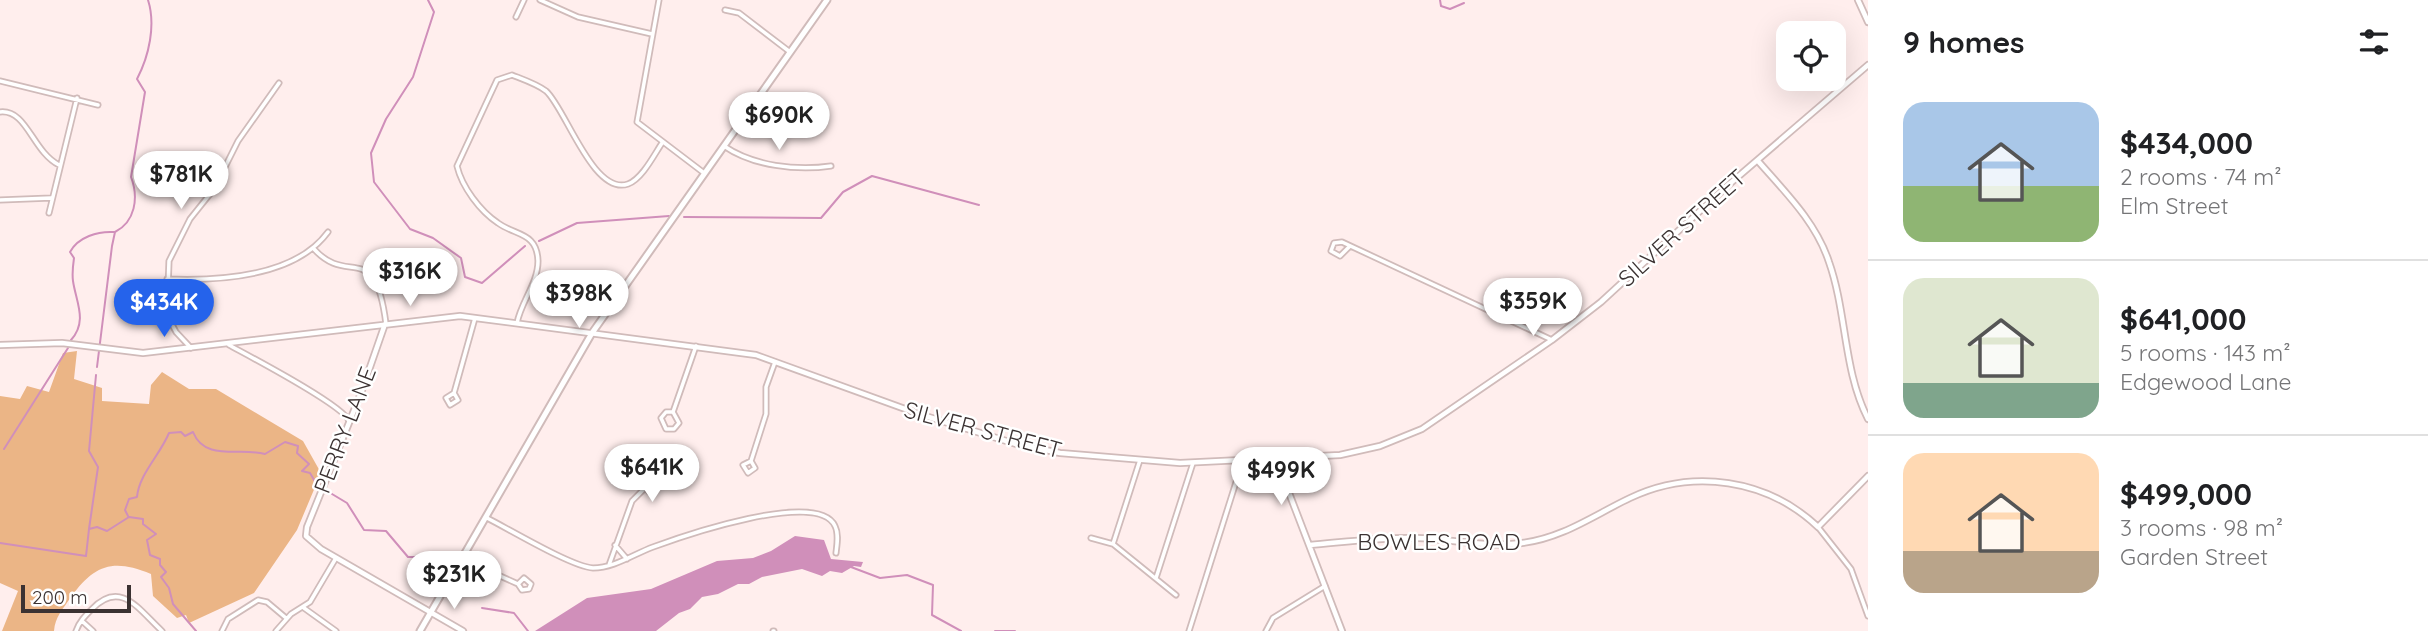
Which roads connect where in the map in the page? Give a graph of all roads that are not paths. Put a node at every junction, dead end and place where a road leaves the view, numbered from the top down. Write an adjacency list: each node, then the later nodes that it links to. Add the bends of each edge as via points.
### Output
1 (524, 0): 9 (street)
2 (540, 0): 11 (street, via 578,17)
3 (659, 0): 11 (street)
4 (827, 0): 12 (main road)
5 (1858, 0): 7 (street)
6 (1868, 7): 7 (street)
7 (1861, 9): 10 (street)
8 (725, 10): 12 (street, via 738,13)
9 (516, 18)
10 (1868, 22)
11 (652, 34): 19 (street, via 638,124)
12 (790, 52): 20 (main road)
13 (1868, 65): 21 (street, SILVER STREET)
14 (0, 81): 16 (street)
15 (279, 83): 31 (street, via 238,141 214,189 185,227 169,261)
16 (77, 98): 17 (street); 22 (street)
17 (98, 105)
18 (0, 112): 22 (street, via 19,117 39,149)
19 (662, 143): 24 (street); 33 (street, via 635,179 616,183 589,162 546,92 514,75 497,80 457,166 480,206 500,225 526,235 535,246 536,273)
20 (724, 146): 23 (street, via 745,157 786,166); 24 (main road)
21 (1758, 160): 36 (street, SILVER STREET, via 1601,302); 44 (street, via 1822,243 1834,277 1854,384)
22 (59, 165): 25 (street)
23 (831, 166)
24 (704, 173): 35 (main road)
25 (51, 198): 26 (street); 27 (street)
26 (0, 200)
27 (49, 213)
28 (328, 232): 30 (street)
29 (1350, 246): 29 (street, via 1337,242 1331,251 1341,256); 36 (street)
30 (314, 249): 31 (street, via 253,272); 34 (street, via 328,261 356,266 372,276 381,291)
31 (167, 279): 40 (street, via 168,319)
32 (475, 318): 33 (street, SILVER STREET); 34 (street, SILVER STREET, via 451,316); 42 (street)
33 (517, 323): 35 (street, SILVER STREET)
34 (385, 324): 38 (street, SILVER STREET); 45 (street, PERRY LANE)
35 (592, 333): 39 (street, SILVER STREET); 53 (main road)
36 (1552, 340): 46 (street, SILVER STREET, via 1416,432 1350,453)
37 (0, 345): 40 (street, SILVER STREET, via 62,343 143,353)
38 (229, 345): 40 (street, SILVER STREET); 45 (street, via 326,401)
39 (696, 346): 41 (street, SILVER STREET); 43 (street)
40 (192, 349)
41 (776, 360): 47 (street, SILVER STREET, via 860,395 1016,444); 49 (street)
42 (454, 393)
43 (673, 412): 43 (street, via 662,416 666,429 679,423)
44 (1868, 419)
45 (349, 421): 60 (street, PERRY LANE, via 306,536)
46 (1276, 458): 48 (street, SILVER STREET); 58 (street)
47 (1140, 460): 50 (street, SILVER STREET); 56 (street)
48 (1243, 460): 50 (street, SILVER STREET); 81 (street)
49 (751, 461)
50 (1193, 463): 64 (street)
51 (1868, 476): 54 (street)
52 (646, 487): 57 (street, via 632,501)
53 (485, 517): 61 (main road); 63 (street, via 583,565)
54 (1818, 527): 58 (street, BOWLES ROAD, via 1767,494 1736,484 1699,481 1646,491 1564,533 1527,543 1489,545 1403,538); 70 (street, BOWLES ROAD, via 1851,569)
55 (1091, 538): 56 (street)
56 (1112, 544): 64 (street)
57 (615, 545): 62 (street); 63 (street)
58 (1310, 545): 66 (street)
59 (836, 553): 62 (street, via 837,532 830,520 781,512 660,544)
60 (335, 558): 68 (street); 69 (street)
61 (461, 559): 65 (street); 69 (main road)
62 (627, 559): 63 (street)
63 (608, 565)
64 (1156, 579): 67 (street)
65 (518, 584)
66 (1325, 586): 82 (street, via 1273,618); 83 (street)
67 (1176, 595)
68 (304, 608): 71 (street); 78 (street)
69 (432, 612): 79 (main road); 80 (street)
70 (1868, 616)
71 (286, 618): 76 (street, via 267,602 256,601 228,619); 77 (street)
72 (81, 620): 73 (street); 74 (street); 75 (street, via 101,600 119,596)
73 (76, 631)
74 (93, 631)
75 (162, 631)
76 (222, 631)
77 (276, 631)
78 (336, 631)
79 (420, 631)
80 (463, 631)
81 (1189, 631)
82 (1265, 631)
83 (1342, 631)

